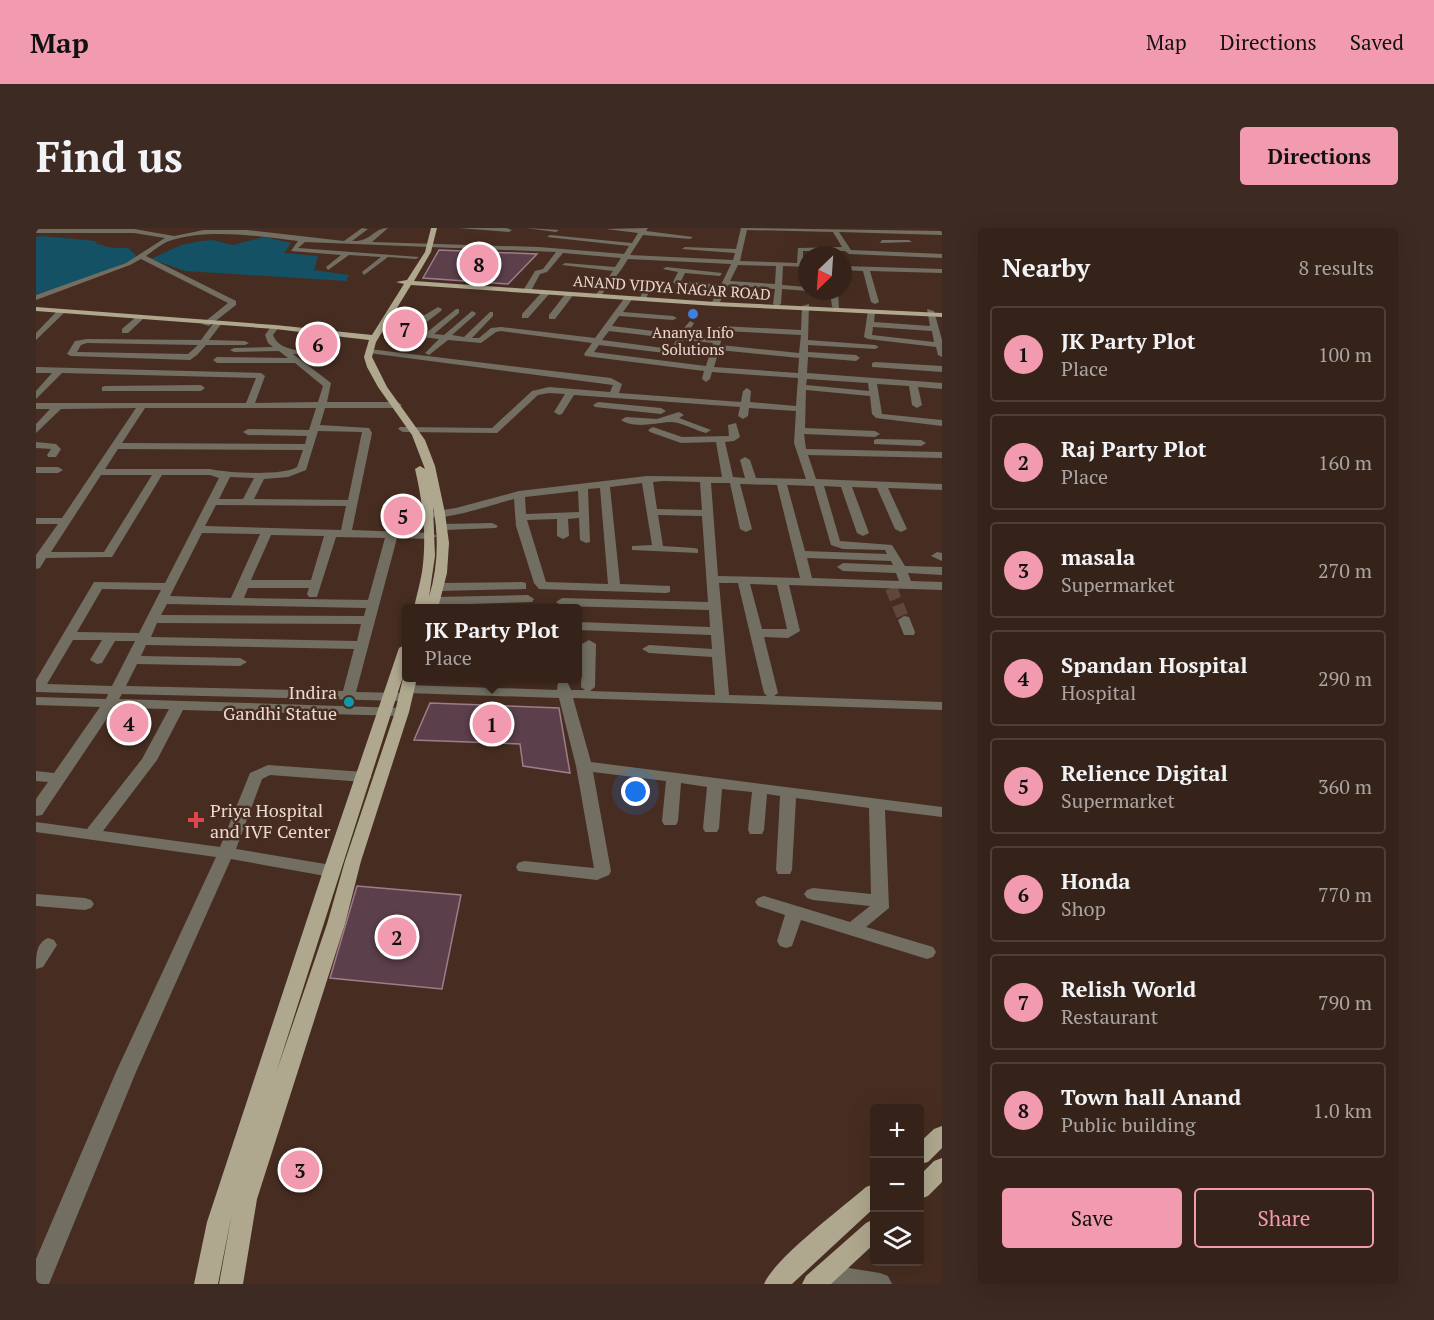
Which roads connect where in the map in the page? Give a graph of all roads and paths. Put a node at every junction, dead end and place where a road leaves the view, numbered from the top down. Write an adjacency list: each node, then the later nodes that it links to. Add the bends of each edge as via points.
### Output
1 (97, 228): 27 (street)
2 (200, 228): 30 (street); 35 (street)
3 (263, 228): 31 (street)
4 (385, 228): 46 (street)
5 (428, 228): 49 (main road)
6 (434, 228): 49 (main road)
7 (462, 228): 11 (street)
8 (663, 228): 34 (street)
9 (746, 228): 15 (street); 59 (street)
10 (366, 229): 45 (street)
11 (510, 229): 55 (street)
12 (557, 229): 13 (street); 19 (street); 36 (street)
13 (568, 229)
14 (609, 229): 20 (street)
15 (779, 229): 16 (street)
16 (791, 229): 29 (street); 41 (street)
17 (834, 229): 22 (street); 29 (street); 51 (street)
18 (137, 230): 27 (street); 28 (street)
19 (528, 230): 36 (street, via 524,235)
20 (643, 230): 34 (street); 50 (street)
21 (687, 230): 34 (street)
22 (854, 230): 23 (street); 38 (street)
23 (872, 230): 32 (street)
24 (894, 230): 25 (street); 32 (street)
25 (908, 230): 33 (street); 44 (street, via 917,242)
26 (36, 231): 27 (street)
27 (110, 231)
28 (150, 231): 35 (street)
29 (816, 231)
30 (216, 232): 31 (street); 35 (street)
31 (247, 232): 40 (street)
32 (883, 232): 39 (street)
33 (939, 233)
34 (673, 234): 37 (street)
35 (174, 237): 70 (street)
36 (550, 237): 43 (street); 57 (street)
37 (690, 237)
38 (866, 239)
39 (890, 239)
40 (303, 240): 45 (street); 63 (street, via 293,250)
41 (794, 240)
42 (518, 242): 56 (street)
43 (607, 242): 50 (street); 64 (street)
44 (882, 242)
45 (345, 243): 46 (street)
46 (366, 243): 49 (street)
47 (570, 244): 58 (street)
48 (819, 244): 51 (street)
49 (428, 245): 55 (street); 74 (main road); 102 (main road)
50 (634, 245): 75 (street)
51 (844, 246)
52 (871, 246): 66 (street)
53 (617, 247): 72 (street)
54 (895, 247): 69 (street)
55 (494, 248): 56 (street)
56 (513, 248): 57 (street)
57 (539, 249): 58 (street)
58 (562, 251): 64 (street); 96 (street)
59 (739, 251): 68 (street); 80 (street)
60 (852, 251): 66 (street)
61 (715, 253): 76 (street)
62 (924, 253): 69 (street); 73 (street); 89 (street)
63 (346, 254): 71 (street); 83 (street)
64 (596, 254): 72 (street)
65 (643, 254): 67 (street); 68 (street); 75 (street)
66 (877, 254): 69 (street)
67 (669, 255)
68 (686, 255): 76 (street)
69 (900, 255)
70 (141, 256): 113 (street, via 118,269); 140 (street, via 233,303)
71 (386, 256): 74 (street); 91 (street)
72 (611, 256): 75 (street); 77 (street)
73 (942, 256)
74 (416, 257): 102 (main road)
75 (627, 257): 81 (street)
76 (714, 261): 80 (street)
77 (604, 263)
78 (565, 265): 81 (street)
79 (631, 266): 81 (street)
80 (734, 266): 95 (street); 106 (street)
81 (620, 267): 99 (street)
82 (798, 267): 95 (street)
83 (328, 268)
84 (852, 268): 86 (street)
85 (662, 269): 87 (street)
86 (866, 269): 89 (street, via 913,274); 118 (street)
87 (682, 271): 92 (street); 106 (street, via 678,283)
88 (798, 271): 95 (street)
89 (933, 271): 90 (street)
90 (942, 272)
91 (364, 273)
92 (709, 273): 94 (street); 103 (street)
93 (789, 273): 95 (street)
94 (720, 274)
95 (779, 274): 100 (street); 101 (street); 105 (street); 106 (street); 119 (street)
96 (535, 277): 98 (street); 107 (street)
97 (603, 277): 99 (street)
98 (555, 278)
99 (613, 278): 111 (street)
100 (747, 278)
101 (798, 279)
102 (407, 280): 107 (main road, ANAND VIDYA NAGAR ROAD); 110 (main road, ANAND VIDYA NAGAR ROAD); 125 (main road); 166 (main road)
103 (705, 281)
104 (650, 283): 112 (street)
105 (798, 284)
106 (724, 285): 117 (street)
107 (528, 289): 109 (main road, ANAND VIDYA NAGAR ROAD)
108 (695, 289): 115 (street)
109 (569, 290): 110 (main road, ANAND VIDYA NAGAR ROAD); 111 (main road, ANAND VIDYA NAGAR ROAD); 134 (street)
110 (546, 293): 133 (street)
111 (601, 295): 112 (main road, ANAND VIDYA NAGAR ROAD); 114 (main road, ANAND VIDYA NAGAR ROAD)
112 (643, 296): 115 (main road, ANAND VIDYA NAGAR ROAD)
113 (36, 298)
114 (629, 298): 117 (main road, ANAND VIDYA NAGAR ROAD); 132 (street)
115 (692, 299): 117 (main road, ANAND VIDYA NAGAR ROAD)
116 (835, 300): 120 (street)
117 (716, 302): 119 (main road, ANAND VIDYA NAGAR ROAD); 121 (main road, ANAND VIDYA NAGAR ROAD)
118 (875, 302)
119 (777, 304): 121 (main road, ANAND VIDYA NAGAR ROAD)
120 (836, 307): 121 (main road, ANAND VIDYA NAGAR ROAD); 129 (main road, ANAND VIDYA NAGAR ROAD)
121 (807, 308): 127 (main road, ANAND VIDYA NAGAR ROAD); 159 (street)
122 (438, 309): 135 (street)
123 (36, 310): 128 (main road); 140 (main road)
124 (456, 311): 155 (street)
125 (392, 312): 135 (street); 150 (main road)
126 (472, 312): 157 (street)
127 (871, 312): 138 (main road, ANAND VIDYA NAGAR ROAD); 142 (street)
128 (60, 313): 137 (main road); 160 (street)
129 (930, 313): 130 (main road, ANAND VIDYA NAGAR ROAD); 138 (main road, ANAND VIDYA NAGAR ROAD); 146 (street)
130 (942, 313)
131 (490, 314): 161 (street)
132 (617, 314): 136 (street); 147 (street)
133 (525, 316)
134 (552, 317)
135 (427, 318): 154 (street)
136 (673, 318)
137 (139, 320): 140 (main road); 152 (street)
138 (899, 320): 143 (street); 145 (street); 146 (street)
139 (690, 323): 158 (street)
140 (212, 324): 148 (main road); 172 (street)
141 (536, 324): 144 (street); 149 (street, via 505,321); 156 (street)
142 (869, 324): 143 (street); 162 (street, via 867,336)
143 (885, 325): 162 (street)
144 (555, 326)
145 (913, 327): 146 (street); 169 (street)
146 (934, 327): 174 (street)
147 (607, 328): 151 (street); 167 (street)
148 (273, 329): 166 (main road); 176 (street, via 269,338)
149 (496, 329): 156 (street); 161 (street, via 484,340)
150 (381, 330): 154 (street); 166 (main road)
151 (622, 330): 153 (street); 171 (street)
152 (125, 331)
153 (642, 332): 158 (street); 164 (street)
154 (408, 333): 155 (street)
155 (428, 335): 157 (street)
156 (528, 336): 167 (street)
157 (446, 337): 161 (street); 179 (street)
158 (683, 337): 168 (street); 177 (street, via 674,352)
159 (804, 337): 168 (street, via 723,327); 173 (street); 182 (street)
160 (36, 338)
161 (466, 339)
162 (881, 339): 163 (street)
163 (898, 340): 169 (street); 178 (street)
164 (632, 341)
165 (748, 341): 168 (street)
166 (369, 342): 209 (street, via 610,381 618,384); 214 (main road, via 360,361)
167 (596, 342): 171 (street); 185 (street, via 588,354)
168 (716, 342): 182 (street); 187 (street)
169 (912, 342): 174 (street)
170 (245, 343): 172 (street)
171 (608, 344): 177 (street)
172 (201, 346): 172 (street, via 87,341 78,343 71,353 186,357 193,356); 175 (street)
173 (875, 346)
174 (941, 348)
175 (223, 350): 176 (street); 183 (street)
176 (281, 350): 180 (street); 184 (street)
177 (649, 350): 185 (street)
178 (894, 350)
179 (429, 353)
180 (335, 354)
181 (742, 356): 182 (street)
182 (803, 358): 194 (street); 196 (street, via 855,360)
183 (217, 360): 184 (street); 193 (street)
184 (297, 361): 223 (street, via 327,383)
185 (640, 362): 187 (street)
186 (875, 365): 188 (street)
187 (710, 369): 194 (street, via 742,375); 195 (street)
188 (942, 369)
189 (36, 370): 190 (street)
190 (60, 370): 191 (street); 199 (street)
191 (118, 371): 192 (street); 202 (street)
192 (135, 372): 193 (street); 203 (street)
193 (209, 373): 201 (street); 231 (street, via 261,376)
194 (802, 376): 196 (street); 206 (street)
195 (706, 379)
196 (855, 380): 197 (street)
197 (872, 381): 198 (street); 210 (street)
198 (914, 384): 200 (street); 217 (street)
199 (40, 386): 211 (street)
200 (942, 386)
201 (201, 388): 203 (street); 222 (street)
202 (105, 389): 203 (street); 220 (street)
203 (125, 389)
204 (695, 390): 226 (street)
205 (747, 391): 216 (street)
206 (802, 391): 210 (street); 213 (street); 227 (street)
207 (571, 392): 208 (street); 229 (street); 237 (street, via 536,393 494,431)
208 (601, 394): 209 (street); 215 (street)
209 (614, 394): 212 (street)
210 (874, 394): 241 (street, via 878,415)
211 (36, 396)
212 (643, 396): 225 (street); 226 (street)
213 (842, 398)
214 (392, 405): 223 (street); 237 (main road)
215 (598, 405): 224 (street); 232 (street)
216 (745, 405): 226 (street); 227 (street); 230 (street)
217 (917, 405)
218 (36, 406): 219 (street)
219 (58, 406): 220 (street); 238 (street)
220 (92, 406): 221 (street)
221 (142, 406): 222 (street); 246 (street)
222 (192, 406): 231 (street)
223 (322, 407): 233 (street); 239 (street)
224 (628, 408): 225 (street); 236 (street, via 625,422)
225 (642, 409): 228 (street)
226 (682, 409): 236 (street); 242 (street, via 709,428)
227 (801, 410): 240 (street)
228 (661, 411)
229 (559, 412)
230 (743, 416)
231 (252, 417): 233 (street); 233 (street); 247 (street)
232 (596, 419)
233 (284, 420): 239 (street)
234 (942, 423): 241 (street)
235 (733, 425): 244 (street, via 734,439)
236 (655, 426): 242 (street); 243 (street)
237 (408, 429): 277 (main road); 278 (main road, via 426,453)
238 (36, 430)
239 (314, 431): 248 (street); 274 (street, via 366,430)
240 (800, 431): 241 (street, via 876,438); 249 (street)
241 (916, 432): 251 (street)
242 (694, 435): 243 (street)
243 (681, 440): 244 (street)
244 (720, 440): 262 (street)
245 (36, 445): 250 (street, via 53,446 56,449)
246 (116, 446): 247 (street); 256 (street)
247 (241, 447): 248 (street)
248 (308, 447): 259 (street, via 297,473)
249 (802, 452): 251 (street); 265 (street)
250 (52, 455)
251 (926, 455): 252 (street)
252 (942, 455)
253 (745, 460): 263 (street)
254 (36, 470): 255 (street)
255 (58, 470)
256 (98, 472): 257 (street); 283 (street)
257 (158, 473): 258 (street); 301 (street, via 108,555)
258 (223, 474): 259 (street); 272 (street)
259 (261, 474): 273 (street)
260 (647, 479): 261 (street); 268 (street); 275 (street)
261 (705, 479): 262 (street); 276 (street)
262 (731, 480): 263 (street); 287 (street)
263 (751, 480): 264 (street)
264 (781, 481): 265 (street); 300 (street)
265 (815, 482): 266 (street); 302 (street, via 835,543 888,547)
266 (845, 483): 267 (street); 291 (street)
267 (881, 484): 270 (street); 288 (street)
268 (605, 485): 269 (street); 315 (street)
269 (583, 487): 271 (street); 279 (street)
270 (942, 487)
271 (519, 494): 278 (street); 281 (street)
272 (212, 502): 273 (street); 286 (street)
273 (247, 502): 274 (street)
274 (352, 502): 292 (street)
275 (652, 512): 276 (street); 298 (street)
276 (707, 513): 305 (street)
277 (428, 514): 278 (street); 294 (main road)
278 (442, 514): 285 (main road)
279 (585, 515): 280 (street); 296 (street)
280 (562, 516): 281 (street); 295 (street)
281 (521, 517): 315 (street, via 543,586)
282 (36, 521): 283 (street)
283 (65, 521): 301 (street)
284 (492, 526): 285 (street)
285 (444, 527): 314 (main road)
286 (197, 529): 289 (street); 313 (street)
287 (746, 529)
288 (901, 529)
289 (267, 531): 290 (street); 309 (street)
290 (331, 533): 292 (street); 310 (street)
291 (863, 533)
292 (346, 534): 293 (street)
293 (392, 535): 294 (street); 321 (street)
294 (431, 536): 322 (main road, via 430,567)
295 (563, 536)
296 (586, 540)
297 (636, 548): 298 (street)
298 (658, 549): 299 (street)
299 (694, 551)
300 (801, 554): 302 (street); 308 (street)
301 (39, 560)
302 (898, 563): 303 (street); 304 (street); 311 (street)
303 (843, 567)
304 (942, 571)
305 (712, 579): 306 (street); 325 (street)
306 (743, 579): 307 (street); 330 (street)
307 (782, 581): 308 (street); 330 (street, via 794,631)
308 (807, 581): 311 (street)
309 (243, 584): 310 (street); 318 (street)
310 (316, 584): 320 (street)
311 (906, 584): 312 (street)
312 (942, 586)
313 (169, 587): 317 (street); 331 (street, via 98,585)
314 (439, 587): 323 (main road); 324 (street, via 525,592)
315 (614, 587): 316 (street)
316 (666, 589)
317 (163, 600): 318 (street); 326 (street)
318 (236, 601): 320 (street)
319 (562, 602): 325 (street)
320 (310, 603): 321 (street)
321 (374, 604): 327 (street)
322 (421, 604)
323 (434, 604)
324 (441, 604)
325 (715, 606): 329 (street)
326 (153, 619): 327 (street); 333 (street)
327 (369, 620): 335 (street)
328 (582, 626): 329 (street)
329 (716, 631): 337 (street)
330 (756, 633): 344 (street)
331 (68, 636): 332 (street); 343 (street)
332 (110, 637): 333 (street); 338 (street)
333 (144, 639): 335 (street); 339 (street)
334 (589, 644): 341 (street)
335 (362, 645): 348 (street)
336 (649, 649): 337 (street)
337 (718, 653): 346 (street)
338 (97, 660)
339 (133, 660): 340 (street); 347 (street)
340 (240, 662)
341 (588, 687): 342 (street); 346 (street)
342 (564, 690): 345 (street); 346 (street); 352 (street)
343 (37, 692): 347 (street)
344 (771, 693): 346 (street); 349 (street)
345 (401, 695): 348 (street); 350 (street); 354 (main road); 392 (main road, via 336,924 246,1199)
346 (722, 695): 351 (street)
347 (114, 696): 348 (street); 350 (street); 355 (street)
348 (348, 697)
349 (942, 698)
350 (178, 705): 367 (street, via 149,760)
351 (942, 706)
352 (584, 766): 356 (street); 369 (street, via 603,871 597,874)
353 (36, 776): 355 (street)
354 (364, 777): 368 (street, via 268,770 258,773); 371 (main road)
355 (59, 778): 361 (street)
356 (674, 778): 357 (street); 363 (street)
357 (715, 783): 358 (street); 365 (street)
358 (760, 789): 359 (street); 366 (street)
359 (788, 792): 360 (street); 370 (street)
360 (877, 803): 362 (street); 374 (street)
361 (36, 811)
362 (942, 812)
363 (670, 821)
364 (36, 827): 367 (street)
365 (711, 828)
366 (756, 830)
367 (91, 835): 368 (street)
368 (226, 853): 371 (street); 390 (street, via 126,1072)
369 (524, 867)
370 (784, 870)
371 (331, 871): 391 (main road, via 218,1222)
372 (813, 894): 374 (street)
373 (36, 900): 376 (street)
374 (881, 901): 378 (street, via 880,908 858,923)
375 (764, 902): 377 (street)
376 (84, 904)
377 (795, 911): 378 (street); 379 (street)
378 (856, 930): 381 (street)
379 (786, 941)
380 (48, 945): 382 (street)
381 (927, 952)
382 (36, 962)
383 (942, 1135): 384 (main road)
384 (924, 1151)
385 (942, 1168): 386 (main road)
386 (924, 1185)
387 (870, 1198): 393 (main road)
388 (870, 1234): 389 (main road)
389 (819, 1280): 394 (street)
390 (36, 1284)
391 (206, 1284)
392 (231, 1284)
393 (776, 1284)
394 (880, 1284)

